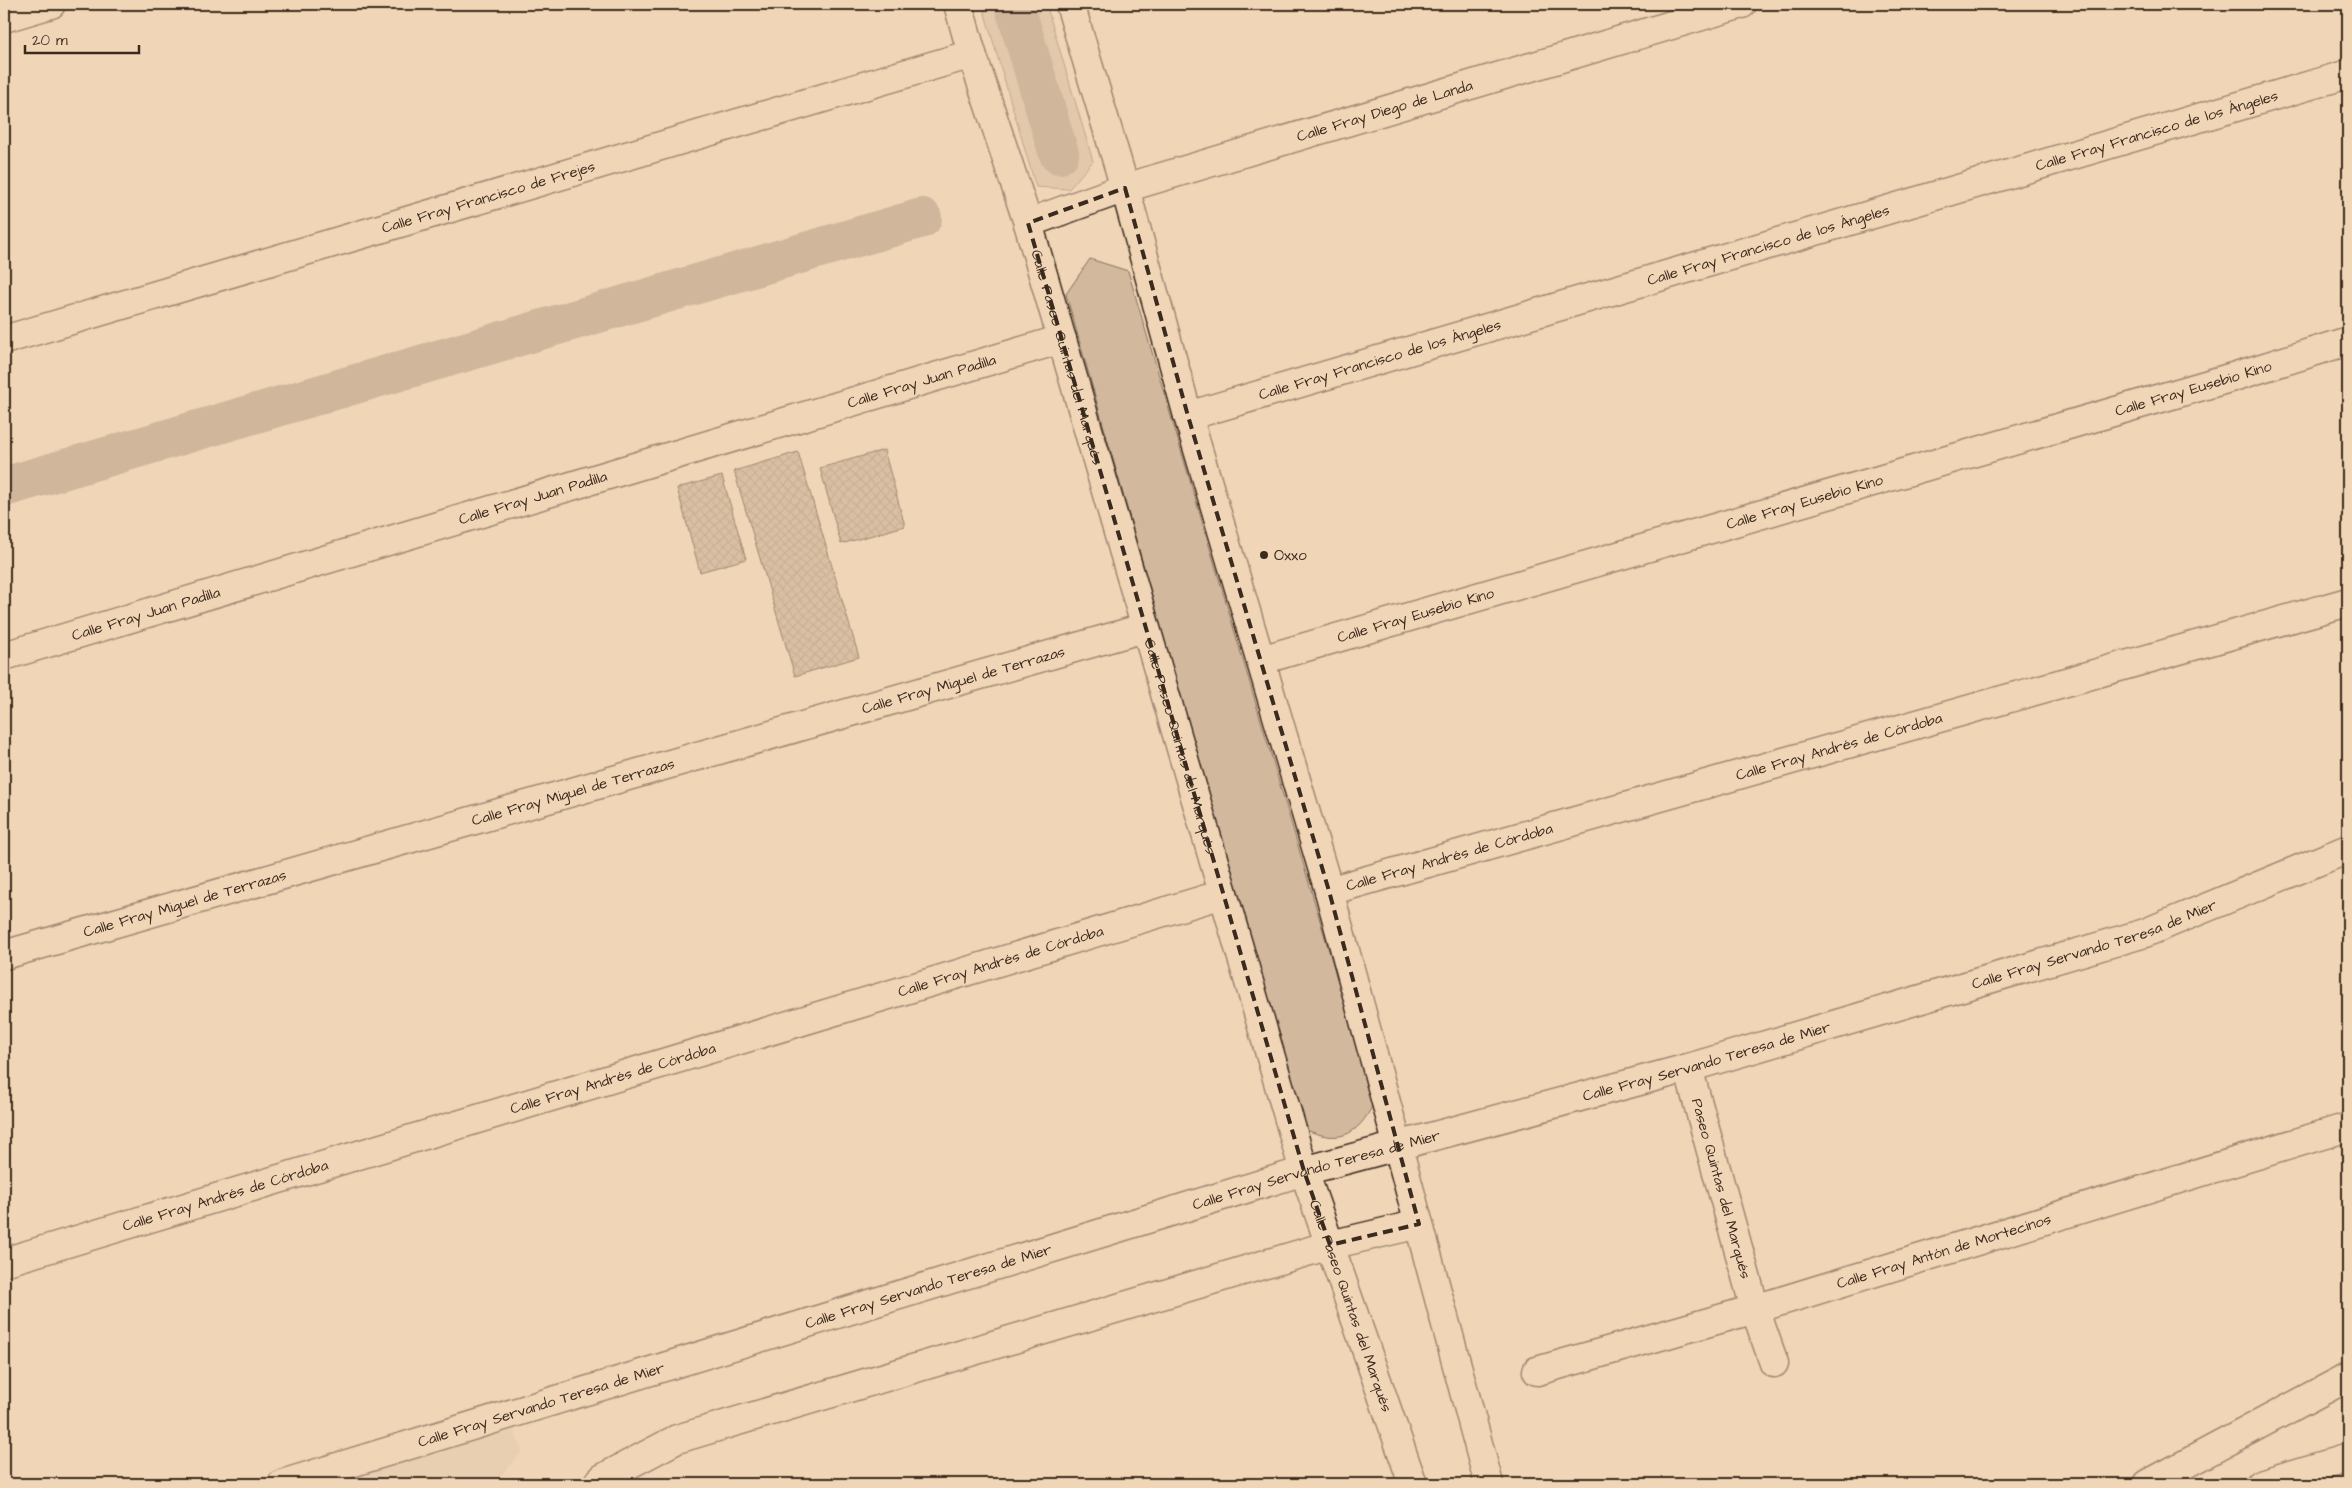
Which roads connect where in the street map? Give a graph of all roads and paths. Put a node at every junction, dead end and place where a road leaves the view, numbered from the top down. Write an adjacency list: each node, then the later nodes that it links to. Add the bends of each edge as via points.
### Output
1 (51, 4): 5 (main road)
2 (958, 4): 6 (main road, Calle Paseo Quintas del Marqués)
3 (1070, 4): 8 (main road)
4 (1742, 4): 8 (main road, Calle Fray Diego de Landa)
5 (4, 18)
6 (972, 54): 9 (main road, Calle Paseo Quintas del Marqués); 11 (main road, Calle Fray Francisco de Frejes)
7 (2348, 74): 13 (main road, Calle Fray Francisco de los Ángeles)
8 (1125, 188): 9 (main road, Calle Fray Diego de Landa); 13 (main road)
9 (1028, 224): 10 (main road, Calle Paseo Quintas del Marqués)
10 (1062, 339): 15 (main road, Calle Paseo Quintas del Marqués); 16 (main road, Calle Fray Juan Padilla)
11 (4, 340)
12 (2348, 341): 17 (main road, Calle Fray Eusebio Kino)
13 (1188, 416): 17 (main road)
14 (2348, 602): 19 (main road, Calle Fray Andrés de Córdoba)
15 (1144, 628): 20 (main road, Calle Paseo Quintas del Marqués); 21 (main road, Calle Fray Miguel de Terrazas)
16 (4, 656)
17 (1261, 660): 19 (main road)
18 (2348, 849): 22 (main road, Calle Fray Servando Teresa de Mier, via 2145,933)
19 (1329, 891): 24 (main road)
20 (1223, 894): 25 (main road, Calle Paseo Quintas del Marqués); 28 (main road, Calle Fray Andrés de Córdoba)
21 (4, 955)
22 (1688, 1068): 24 (main road, Calle Fray Servando Teresa de Mier); 29 (main road, Paseo Quintas del Marqués)
23 (2348, 1127): 29 (main road, Calle Fray Antón de Mortecinos)
24 (1397, 1145): 25 (main road, Calle Fray Servando Teresa de Mier); 26 (main road)
25 (1304, 1171): 27 (main road, Calle Paseo Quintas del Marqués); 34 (main road, Calle Fray Servando Teresa de Mier)
26 (1418, 1224): 27 (main road); 37 (main road)
27 (1330, 1245): 35 (main road, via 677,1439); 36 (main road, Calle Paseo Quintas del Marqués)
28 (4, 1262)
29 (1755, 1309): 30 (main road, Paseo Quintas del Marqués); 31 (main road, Calle Fray Antón de Mortecinos)
30 (1774, 1363)
31 (1538, 1371)
32 (2348, 1377): 38 (main road)
33 (2348, 1458): 39 (main road)
34 (282, 1484)
35 (597, 1484)
36 (1413, 1484)
37 (1489, 1484)
38 (2148, 1484)
39 (2260, 1484)

